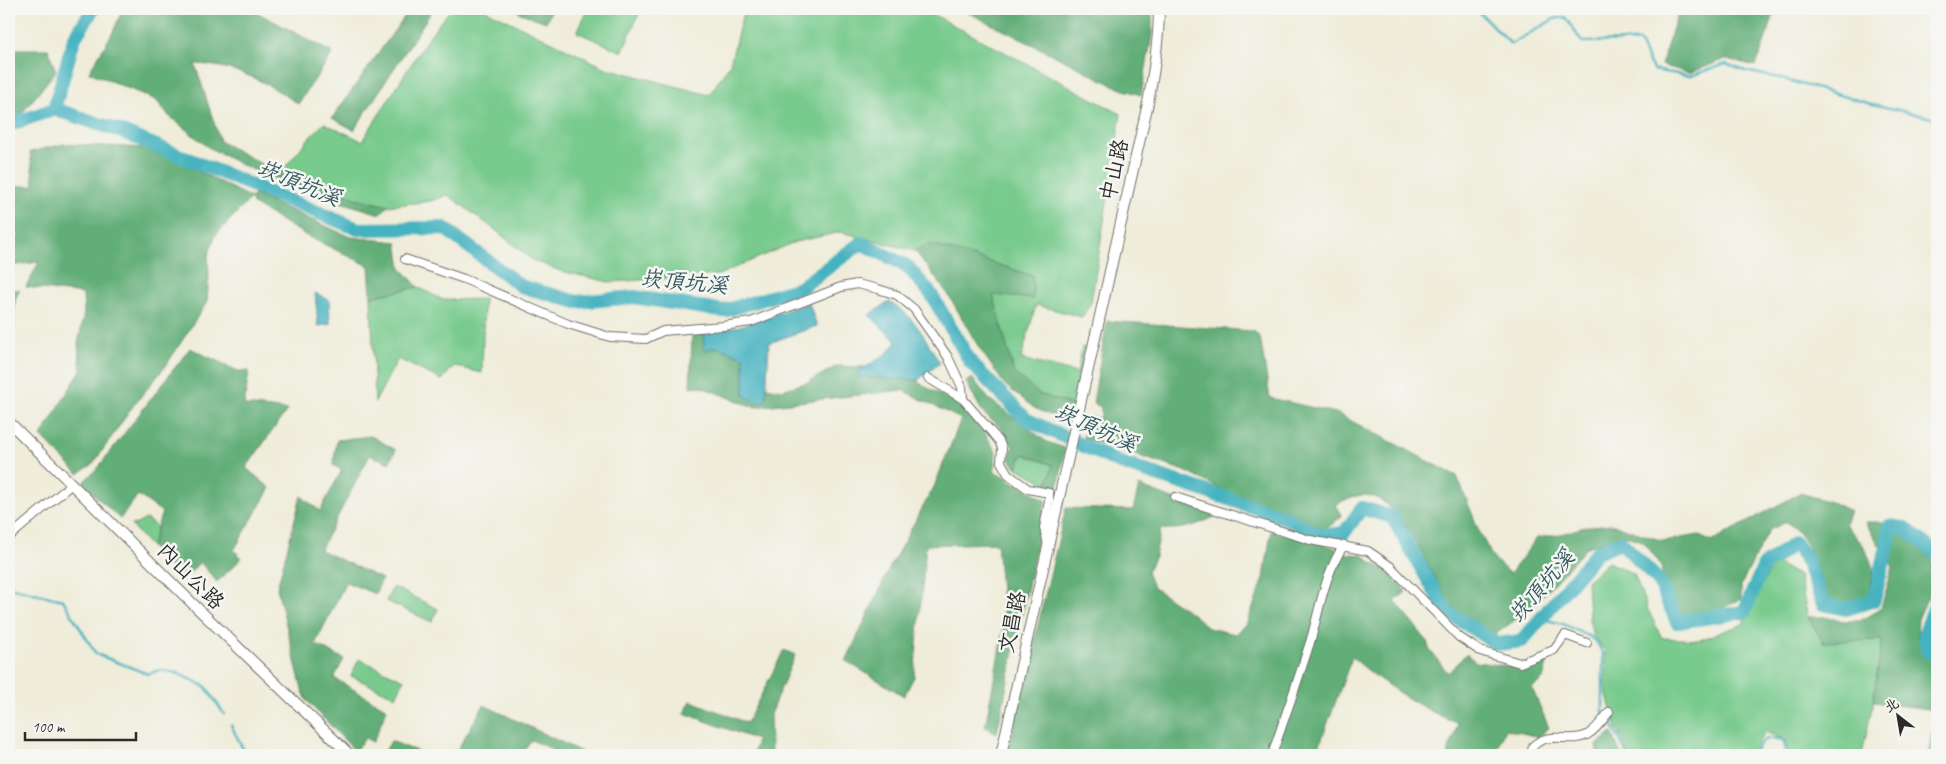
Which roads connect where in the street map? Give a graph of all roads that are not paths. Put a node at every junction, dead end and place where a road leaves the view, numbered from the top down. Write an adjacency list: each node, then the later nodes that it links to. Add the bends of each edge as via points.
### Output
1 (1159, 9): 7 (main road, 中山路, via 1154,72)
2 (406, 259): 4 (street, via 464,279 568,324 619,338 646,339 663,331 751,322 841,287 857,284 878,289 898,295 914,309 948,357 962,387)
3 (928, 378): 4 (street)
4 (963, 399): 10 (street, via 998,441 1002,448 1001,462 1008,474 1028,489 1049,494 1044,528)
5 (9, 422): 6 (main road, 內山公路)
6 (72, 484): 9 (street); 14 (main road, 內山公路)
7 (1058, 497): 10 (main road, 文昌路)
8 (1175, 497): 11 (street, via 1310,540)
9 (9, 537)
10 (1048, 544): 15 (main road, 文昌路)
11 (1344, 545): 12 (street, via 1368,551 1390,566 1459,637 1480,652 1520,663 1554,650 1565,635); 16 (street, via 1337,555 1319,604)
12 (1587, 643)
13 (1609, 712): 17 (street, via 1586,735 1541,740 1533,746)
14 (350, 755)
15 (1001, 755)
16 (1272, 755)
17 (1531, 755)

